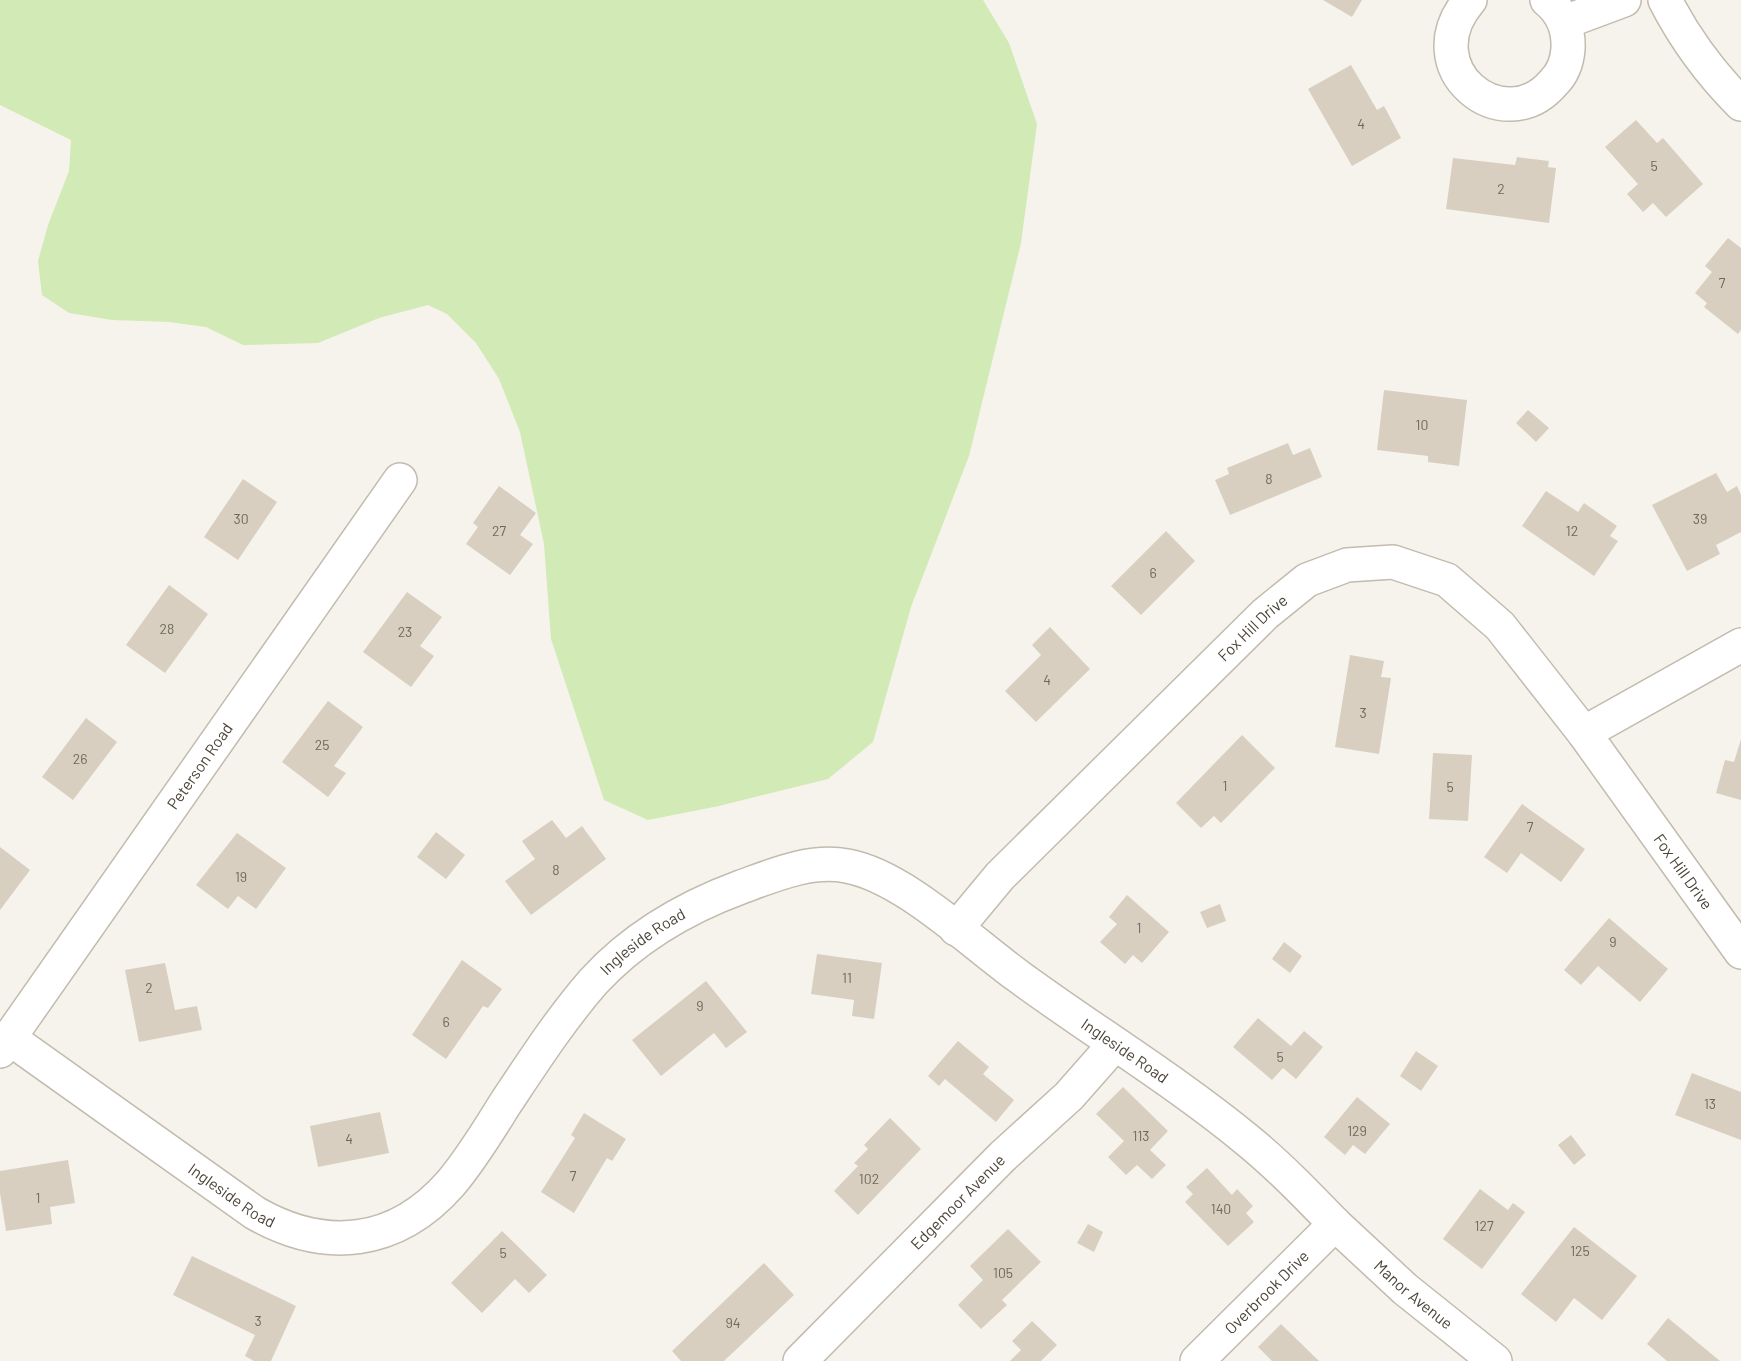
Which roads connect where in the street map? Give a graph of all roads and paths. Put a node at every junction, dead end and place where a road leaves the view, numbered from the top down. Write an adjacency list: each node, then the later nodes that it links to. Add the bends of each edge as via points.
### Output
1 (1470, 0): 4 (street, via 1451,33 1450,52 1466,85 1497,103 1516,104 1533,99 1549,89 1560,75 1569,40)
2 (1624, 0): 4 (street)
3 (1665, 0): 5 (street, via 1682,34 1720,84)
4 (1556, 11)
5 (1741, 104)
6 (400, 480): 11 (street, Peterson Road)
7 (1741, 645): 8 (street)
8 (1584, 733): 9 (street, Fox Hill Drive, via 1500,626 1447,580 1393,562 1347,565 1307,580 1264,614 1000,876); 10 (street, Fox Hill Drive)
9 (956, 929): 11 (street, Ingleside Road, via 877,877 847,866 823,864 767,877 677,915 646,934 588,989 547,1041 448,1186 423,1209 393,1227 333,1240 306,1236 272,1223); 12 (street, Ingleside Road)
10 (1741, 952)
11 (4, 1044)
12 (1114, 1044): 13 (street, Ingleside Road, via 1244,1137); 14 (street, Edgemoor Avenue, via 1069,1096 970,1188)
13 (1335, 1224): 15 (street, Overbrook Drive); 16 (street, Manor Avenue, via 1405,1289)
14 (800, 1361)
15 (1197, 1361)
16 (1495, 1361)

